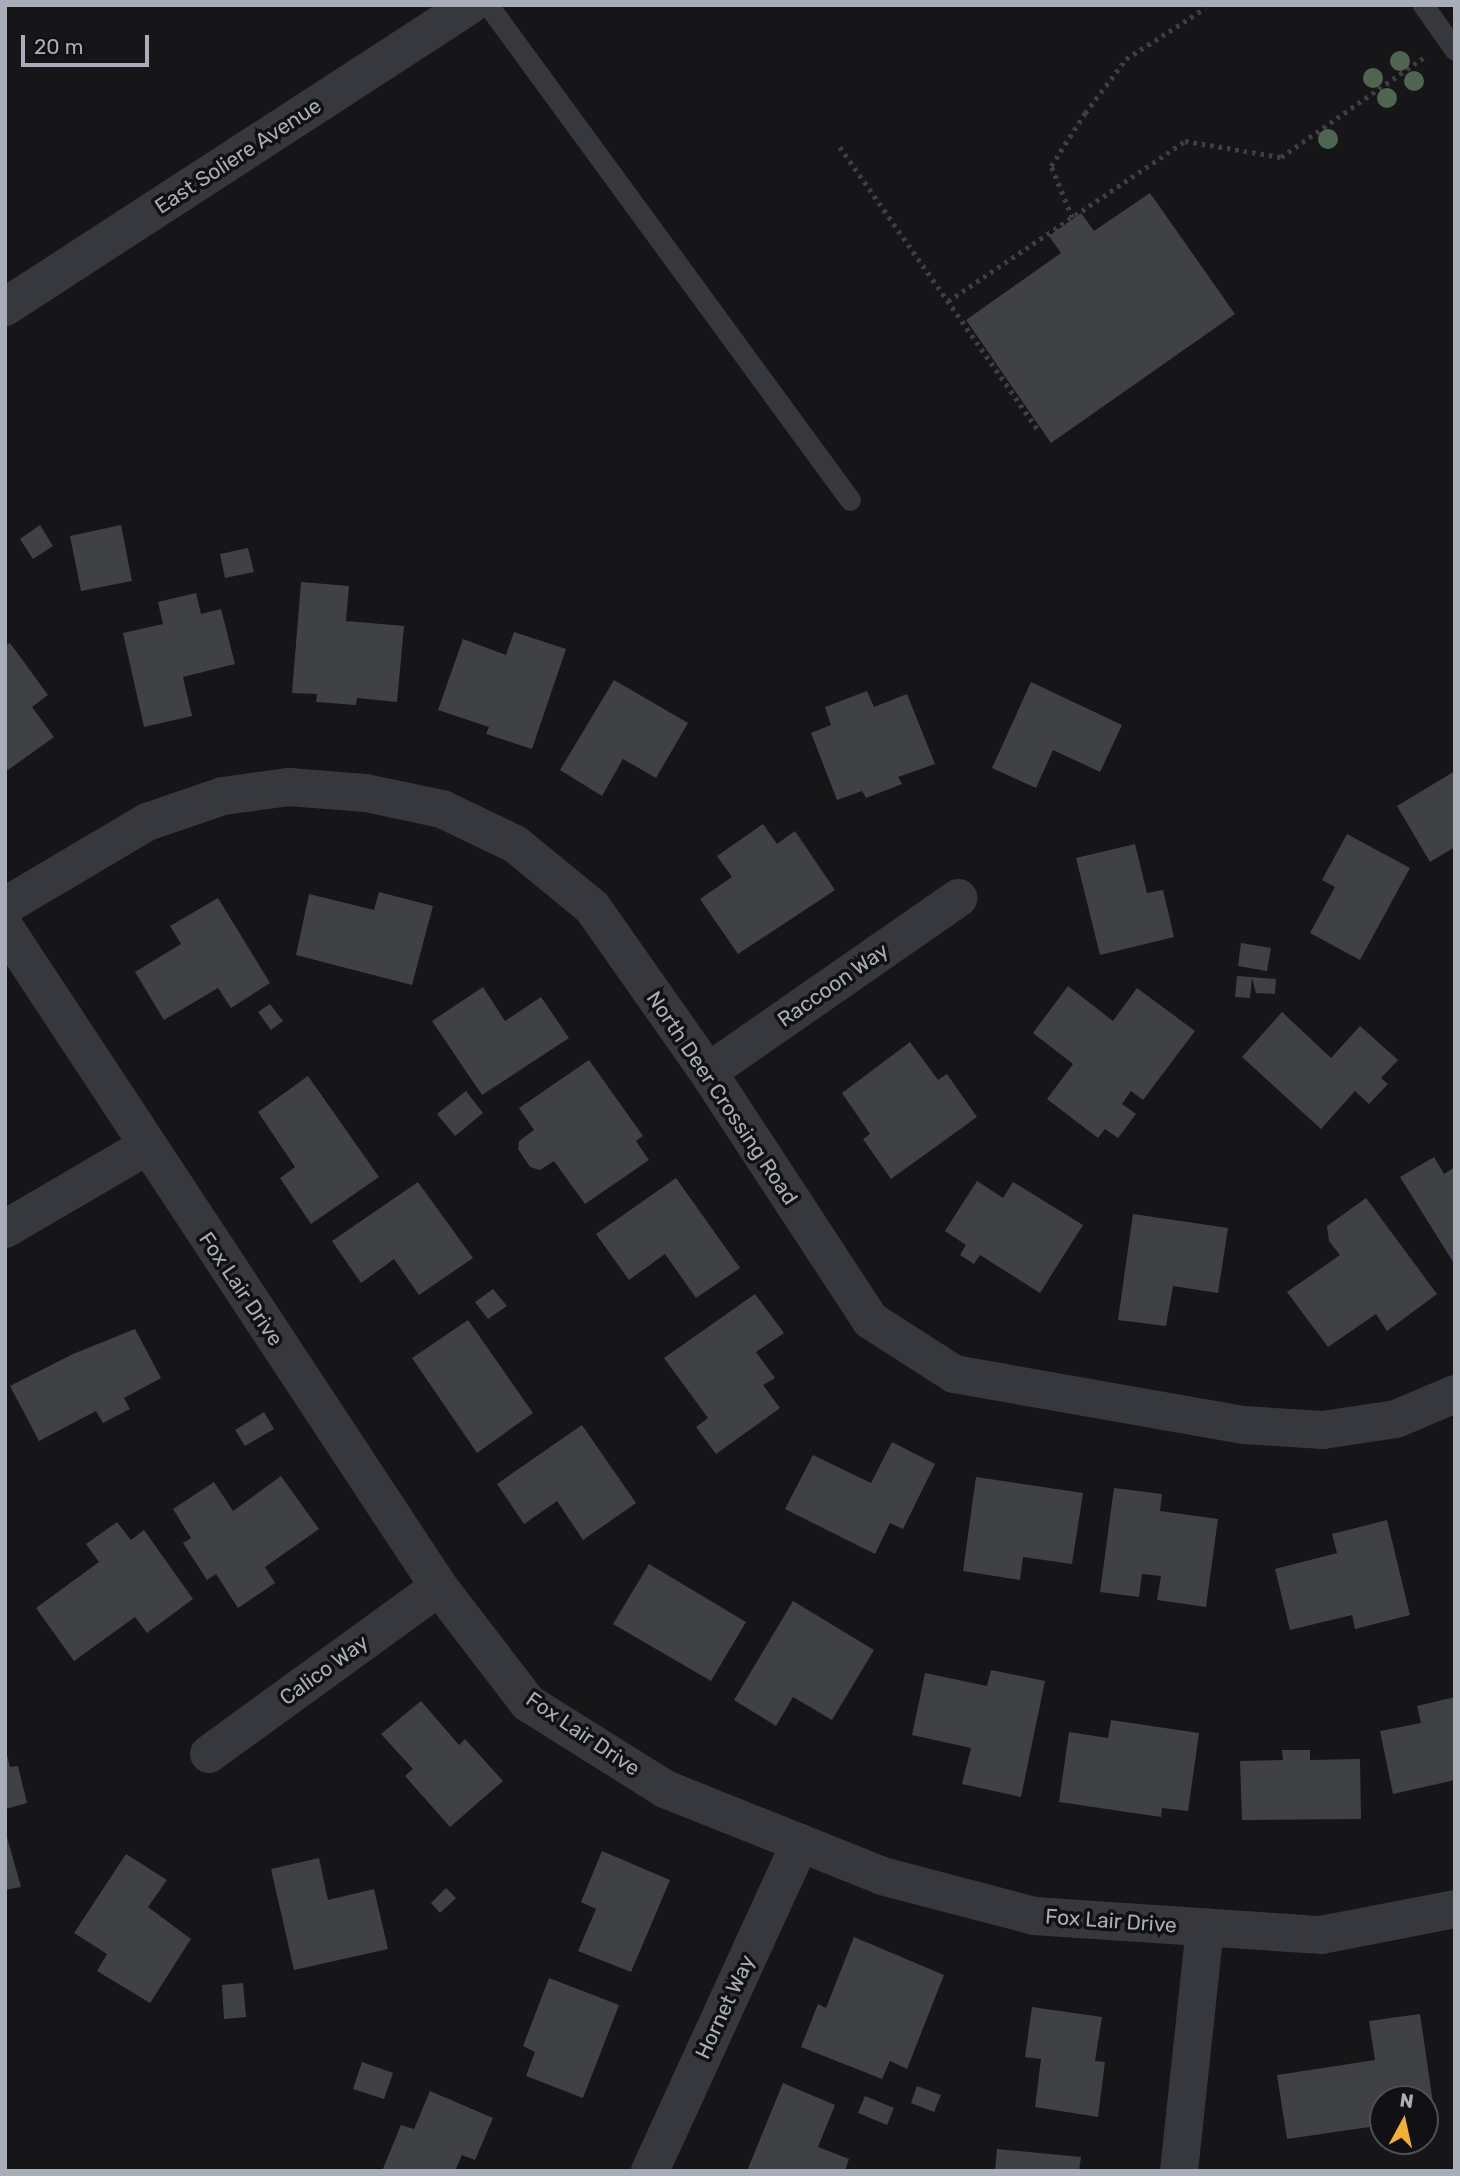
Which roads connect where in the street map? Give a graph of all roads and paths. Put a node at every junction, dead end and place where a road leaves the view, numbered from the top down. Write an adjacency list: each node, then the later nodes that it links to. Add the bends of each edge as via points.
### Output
1 (470, 5): 9 (street, East Soliere Avenue)
2 (488, 5): 11 (lane)
3 (1423, 5): 5 (lane)
4 (1205, 8): 7 (path, via 1126,59 1051,166)
5 (1451, 45): 7 (path, via 1281,157 1185,141)
6 (840, 147): 8 (path)
7 (1072, 218): 8 (path)
8 (948, 301): 10 (path)
9 (5, 307)
10 (1038, 430)
11 (850, 500)
12 (958, 898): 15 (street, Raccoon Way)
13 (5, 906): 15 (street, North Deer Crossing Road, via 147,822 223,796 289,787 366,793 442,808 515,844 592,907)
14 (5, 928): 16 (street, Fox Lair Drive)
15 (708, 1072): 18 (street, North Deer Crossing Road, via 870,1320 954,1374 1243,1425 1323,1430 1396,1419)
16 (147, 1146): 17 (street); 19 (street, Fox Lair Drive)
17 (5, 1229)
18 (1455, 1394)
19 (439, 1587): 20 (street, Calico Way); 21 (street, Fox Lair Drive, via 528,1703 665,1789)
20 (209, 1754)
21 (800, 1843): 23 (street, Fox Lair Drive, via 882,1875 1034,1916); 24 (street, Hornet Way)
22 (1455, 1909): 23 (street, Fox Lair Drive, via 1321,1935)
23 (1205, 1927): 25 (street)
24 (650, 2171)
25 (1179, 2171)

